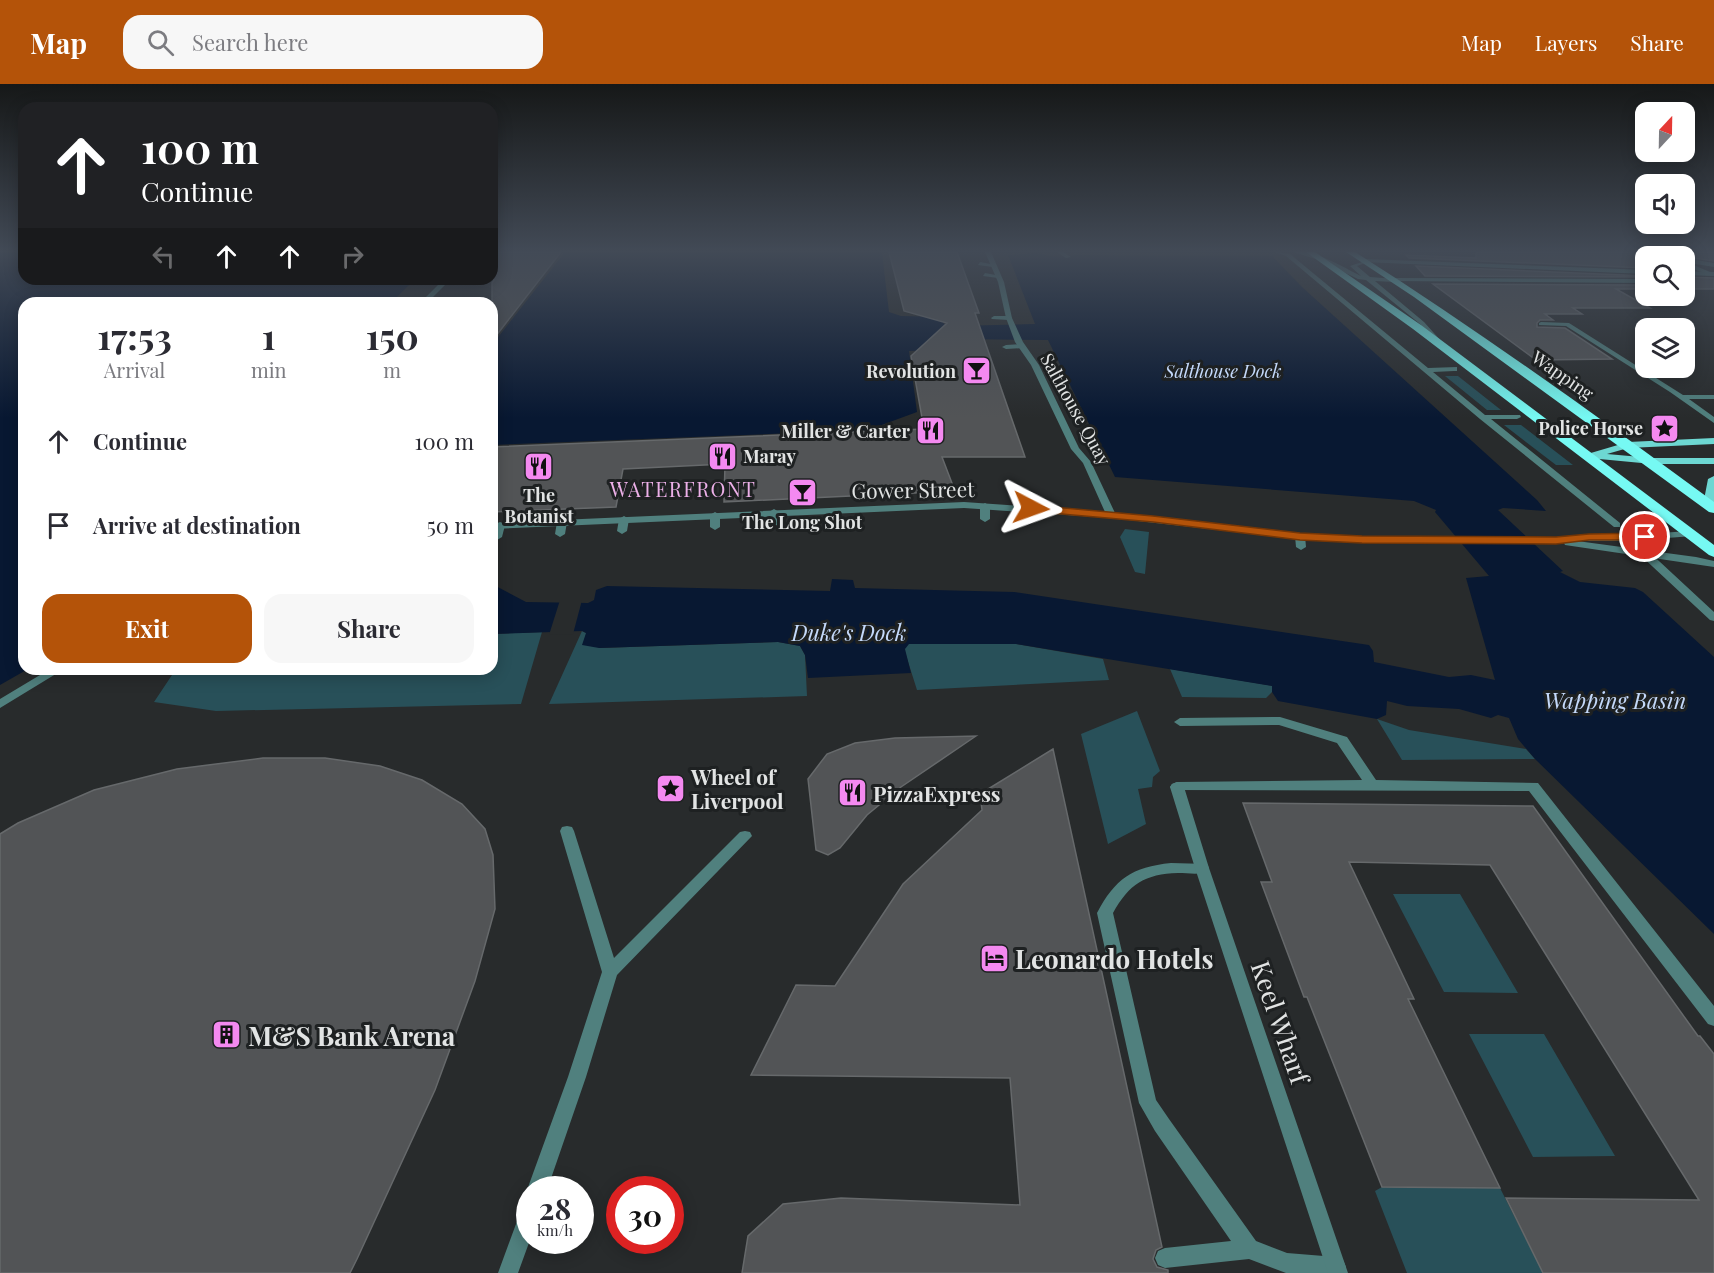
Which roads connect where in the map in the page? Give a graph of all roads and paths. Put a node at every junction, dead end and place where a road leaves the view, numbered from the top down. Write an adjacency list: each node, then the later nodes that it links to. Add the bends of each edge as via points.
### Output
1 (1007, 307): 7 (street, Salthouse Quay)
2 (1351, 307): 13 (street)
3 (1391, 307): 10 (highway)
4 (1404, 307): 10 (street)
5 (1435, 307): 20 (highway, Wapping)
6 (994, 318): 7 (street)
7 (1010, 320): 9 (street, Salthouse Quay)
8 (1541, 324): 14 (street, via 1567,324)
9 (1020, 344): 11 (street); 29 (street, Salthouse Quay, via 1035,365 1075,449 1087,462)
10 (1440, 345): 21 (highway)
11 (1006, 347)
12 (1454, 369): 13 (street)
13 (1426, 370): 16 (street)
14 (1681, 397): 15 (street); 18 (street)
15 (1714, 397)
16 (1483, 417): 17 (street); 34 (street)
17 (1517, 417)
18 (1714, 421)
19 (1714, 441): 20 (main road)
20 (1628, 444): 21 (main road); 22 (highway, Wapping)
21 (1589, 455): 22 (main road); 39 (highway)
22 (1652, 461): 23 (main road); 26 (highway, Wapping)
23 (1714, 461)
24 (1714, 479): 26 (main road)
25 (985, 506): 27 (street, Gower Street); 29 (street, Gower Street); 31 (street)
26 (1712, 507)
27 (774, 512): 28 (street, Gower Street); 33 (street)
28 (715, 515): 30 (street, Gower Street); 36 (street)
29 (1111, 515): 41 (street, Gower Street, via 1300,542)
30 (624, 519): 32 (street, Gower Street); 37 (street)
31 (985, 519)
32 (562, 522): 35 (street, Gower Street); 38 (street)
33 (775, 524)
34 (1617, 525)
35 (498, 526)
36 (715, 527)
37 (622, 531)
38 (560, 534)
39 (1690, 534): 40 (street); 42 (highway)
40 (1628, 538): 41 (street); 43 (street)
41 (1556, 541): 43 (street)
42 (1714, 552)
43 (1647, 554): 44 (street); 45 (street)
44 (1714, 564)
45 (1714, 618)
46 (48, 675): 47 (street)
47 (0, 704)
48 (1180, 722): 49 (street, via 1280,721 1342,740)
49 (1371, 785): 52 (street, Keel Wharf, via 1177,787); 54 (street, via 1533,786)
50 (567, 831): 53 (street)
51 (745, 837): 53 (street)
52 (1202, 868): 57 (street, via 1163,867 1132,877 1114,894 1105,913 1148,1103); 60 (street, Keel Wharf)
53 (610, 972): 56 (street)
54 (1707, 999): 55 (street)
55 (1714, 1019)
56 (542, 1176)
57 (1249, 1249): 59 (street); 60 (street, via 1287,1263)
58 (516, 1251): 61 (street)
59 (1165, 1258)
60 (1337, 1270)
61 (508, 1273)

